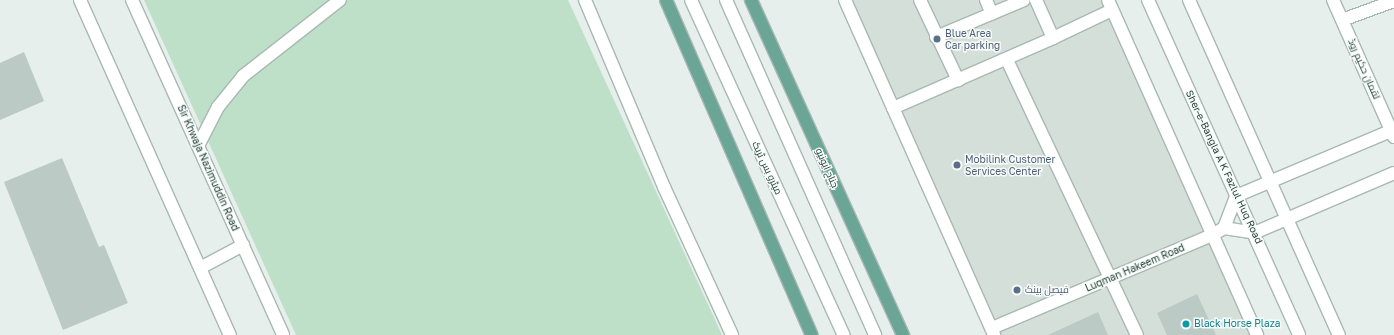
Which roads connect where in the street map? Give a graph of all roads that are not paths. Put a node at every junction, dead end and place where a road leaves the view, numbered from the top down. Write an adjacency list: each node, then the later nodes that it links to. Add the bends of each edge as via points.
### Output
1 (80, 0): 36 (street)
2 (132, 0): 27 (street, Sir Khwaja Nazimuddin Road)
3 (340, 0): 27 (street, via 243,76 218,107)
4 (585, 0): 41 (street, via 664,187)
5 (666, 0): 42 (main road)
6 (691, 0): 43 (street, میٹرو بس ٹریک)
7 (726, 0): 44 (street)
8 (751, 0): 45 (main road, جناح ایونیو)
9 (845, 0): 25 (street)
10 (920, 0): 21 (street)
11 (986, 0): 19 (street)
12 (1024, 0): 19 (street)
13 (1036, 0): 22 (street)
14 (1148, 0): 30 (street, Sher-e-Bangla A K Fazlul Huq Road)
15 (1189, 0): 29 (street)
16 (1334, 0): 20 (street, لقمان حکیم روڈ)
17 (1394, 1): 20 (street)
18 (1110, 5): 22 (street); 34 (street)
19 (992, 14): 21 (street)
20 (1342, 20): 26 (street, لقمان حکیم روڈ)
21 (936, 37): 24 (street)
22 (1053, 38): 23 (street)
23 (1007, 60): 24 (street); 37 (street)
24 (958, 80): 25 (street)
25 (893, 108): 38 (street)
26 (1393, 134): 29 (street)
27 (198, 146): 35 (street, Sir Khwaja Nazimuddin Road)
28 (1394, 173): 31 (street)
29 (1270, 182): 30 (street); 31 (street)
30 (1236, 196): 32 (street); 33 (street, Sher-e-Bangla A K Fazlul Huq Road)
31 (1287, 219): 33 (street); 49 (street)
32 (1224, 228): 33 (street); 34 (street, Luqman Hakeem Road)
33 (1254, 233): 48 (street, Sher-e-Bangla A K Fazlul Huq Road)
34 (1212, 235): 37 (street, Luqman Hakeem Road); 47 (street)
35 (243, 245): 36 (street); 40 (street, Sir Khwaja Nazimuddin Road)
36 (200, 268): 39 (street)
37 (1112, 278): 38 (street, Luqman Hakeem Road); 46 (street)
38 (993, 332)
39 (230, 335)
40 (283, 335)
41 (732, 335)
42 (812, 335)
43 (844, 335)
44 (875, 335)
45 (903, 335)
46 (1137, 335)
47 (1257, 335)
48 (1299, 335)
49 (1340, 335)

